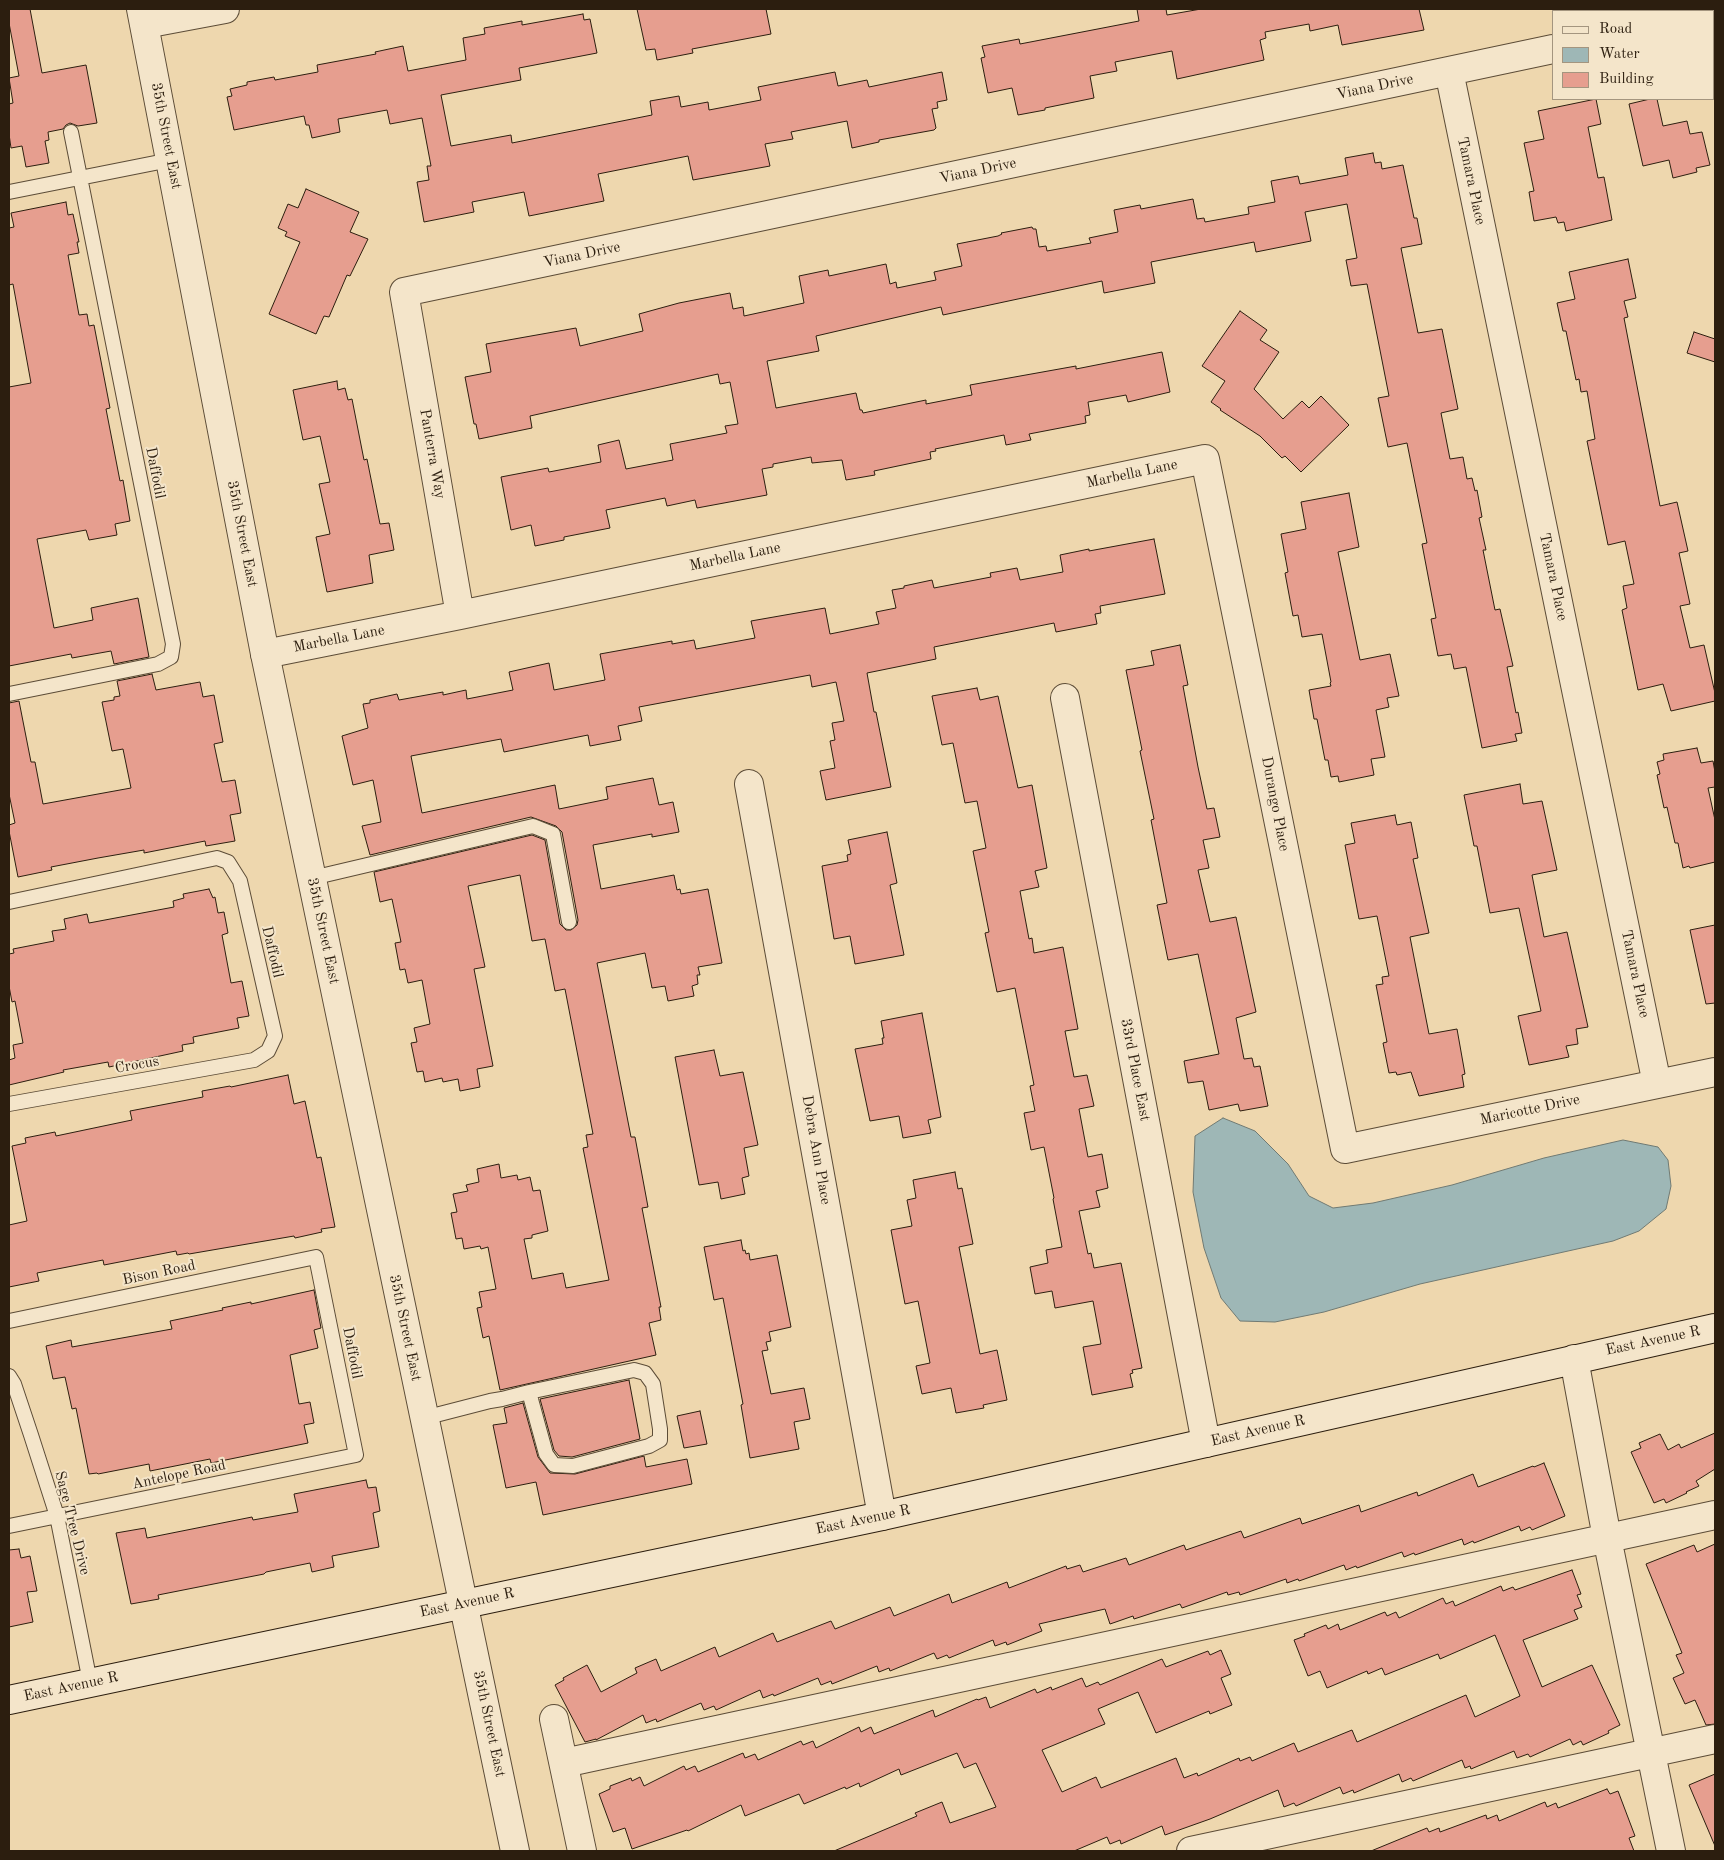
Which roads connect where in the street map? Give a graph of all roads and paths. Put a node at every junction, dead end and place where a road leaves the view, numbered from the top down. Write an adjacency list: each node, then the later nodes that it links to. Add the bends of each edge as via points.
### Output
1 (225, 9): 2 (street)
2 (143, 16): 6 (street, 35th Street East)
3 (1552, 49): 4 (street, Viana Drive)
4 (1448, 71): 9 (street, Viana Drive); 21 (street, Tamara Place)
5 (71, 132): 7 (lane, Daffodil)
6 (170, 160): 7 (lane); 12 (street, 35th Street East)
7 (80, 177): 8 (lane); 13 (lane, Daffodil, via 173,644 171,658 158,664)
8 (9, 192)
9 (404, 292): 11 (street, Panterra Way)
10 (1205, 459): 11 (street, Marbella Lane); 23 (street, Durango Place)
11 (460, 615): 12 (street, Marbella Lane)
12 (265, 654): 16 (street, 35th Street East)
13 (9, 694)
14 (1064, 698): 31 (street, 33rd Place East)
15 (749, 784): 35 (street, Debra Ann Place)
16 (312, 878): 18 (lane, via 533,826 553,834); 30 (street, 35th Street East)
17 (9, 902): 19 (lane, Daffodil, via 217,858 228,862 240,881 275,1036)
18 (569, 922)
19 (268, 1051): 22 (lane, Crocus, via 254,1060)
20 (1715, 1072): 21 (street, Maricotte Drive)
21 (1657, 1084): 23 (street, Maricotte Drive)
22 (9, 1104)
23 (1345, 1149)
24 (316, 1258): 25 (lane, Bison Road); 32 (lane, Daffodil)
25 (9, 1321)
26 (1715, 1328): 27 (street, East Avenue R)
27 (1574, 1359): 31 (street, East Avenue R); 37 (street)
28 (9, 1376): 34 (lane, Sage Tree Drive)
29 (529, 1392): 29 (lane, via 634,1370 646,1373 653,1384 660,1440 649,1446 573,1466 554,1465 546,1454); 30 (lane)
30 (424, 1418): 38 (street, 35th Street East)
31 (1206, 1443): 35 (street, East Avenue R)
32 (356, 1455): 34 (lane, Antelope Road)
33 (1715, 1515): 37 (street)
34 (57, 1516): 36 (lane, Antelope Road); 39 (lane, Sage Tree Drive)
35 (882, 1516): 38 (street, East Avenue R)
36 (9, 1526)
37 (1607, 1538): 43 (street); 44 (street)
38 (463, 1604): 39 (street, East Avenue R); 45 (street, 35th Street East)
39 (90, 1682): 40 (street, East Avenue R)
40 (9, 1700)
41 (554, 1719): 44 (street)
42 (1715, 1739): 43 (street)
43 (1650, 1752): 47 (street); 48 (street)
44 (564, 1763): 46 (street)
45 (515, 1851)
46 (582, 1851)
47 (1191, 1851)
48 (1671, 1851)

